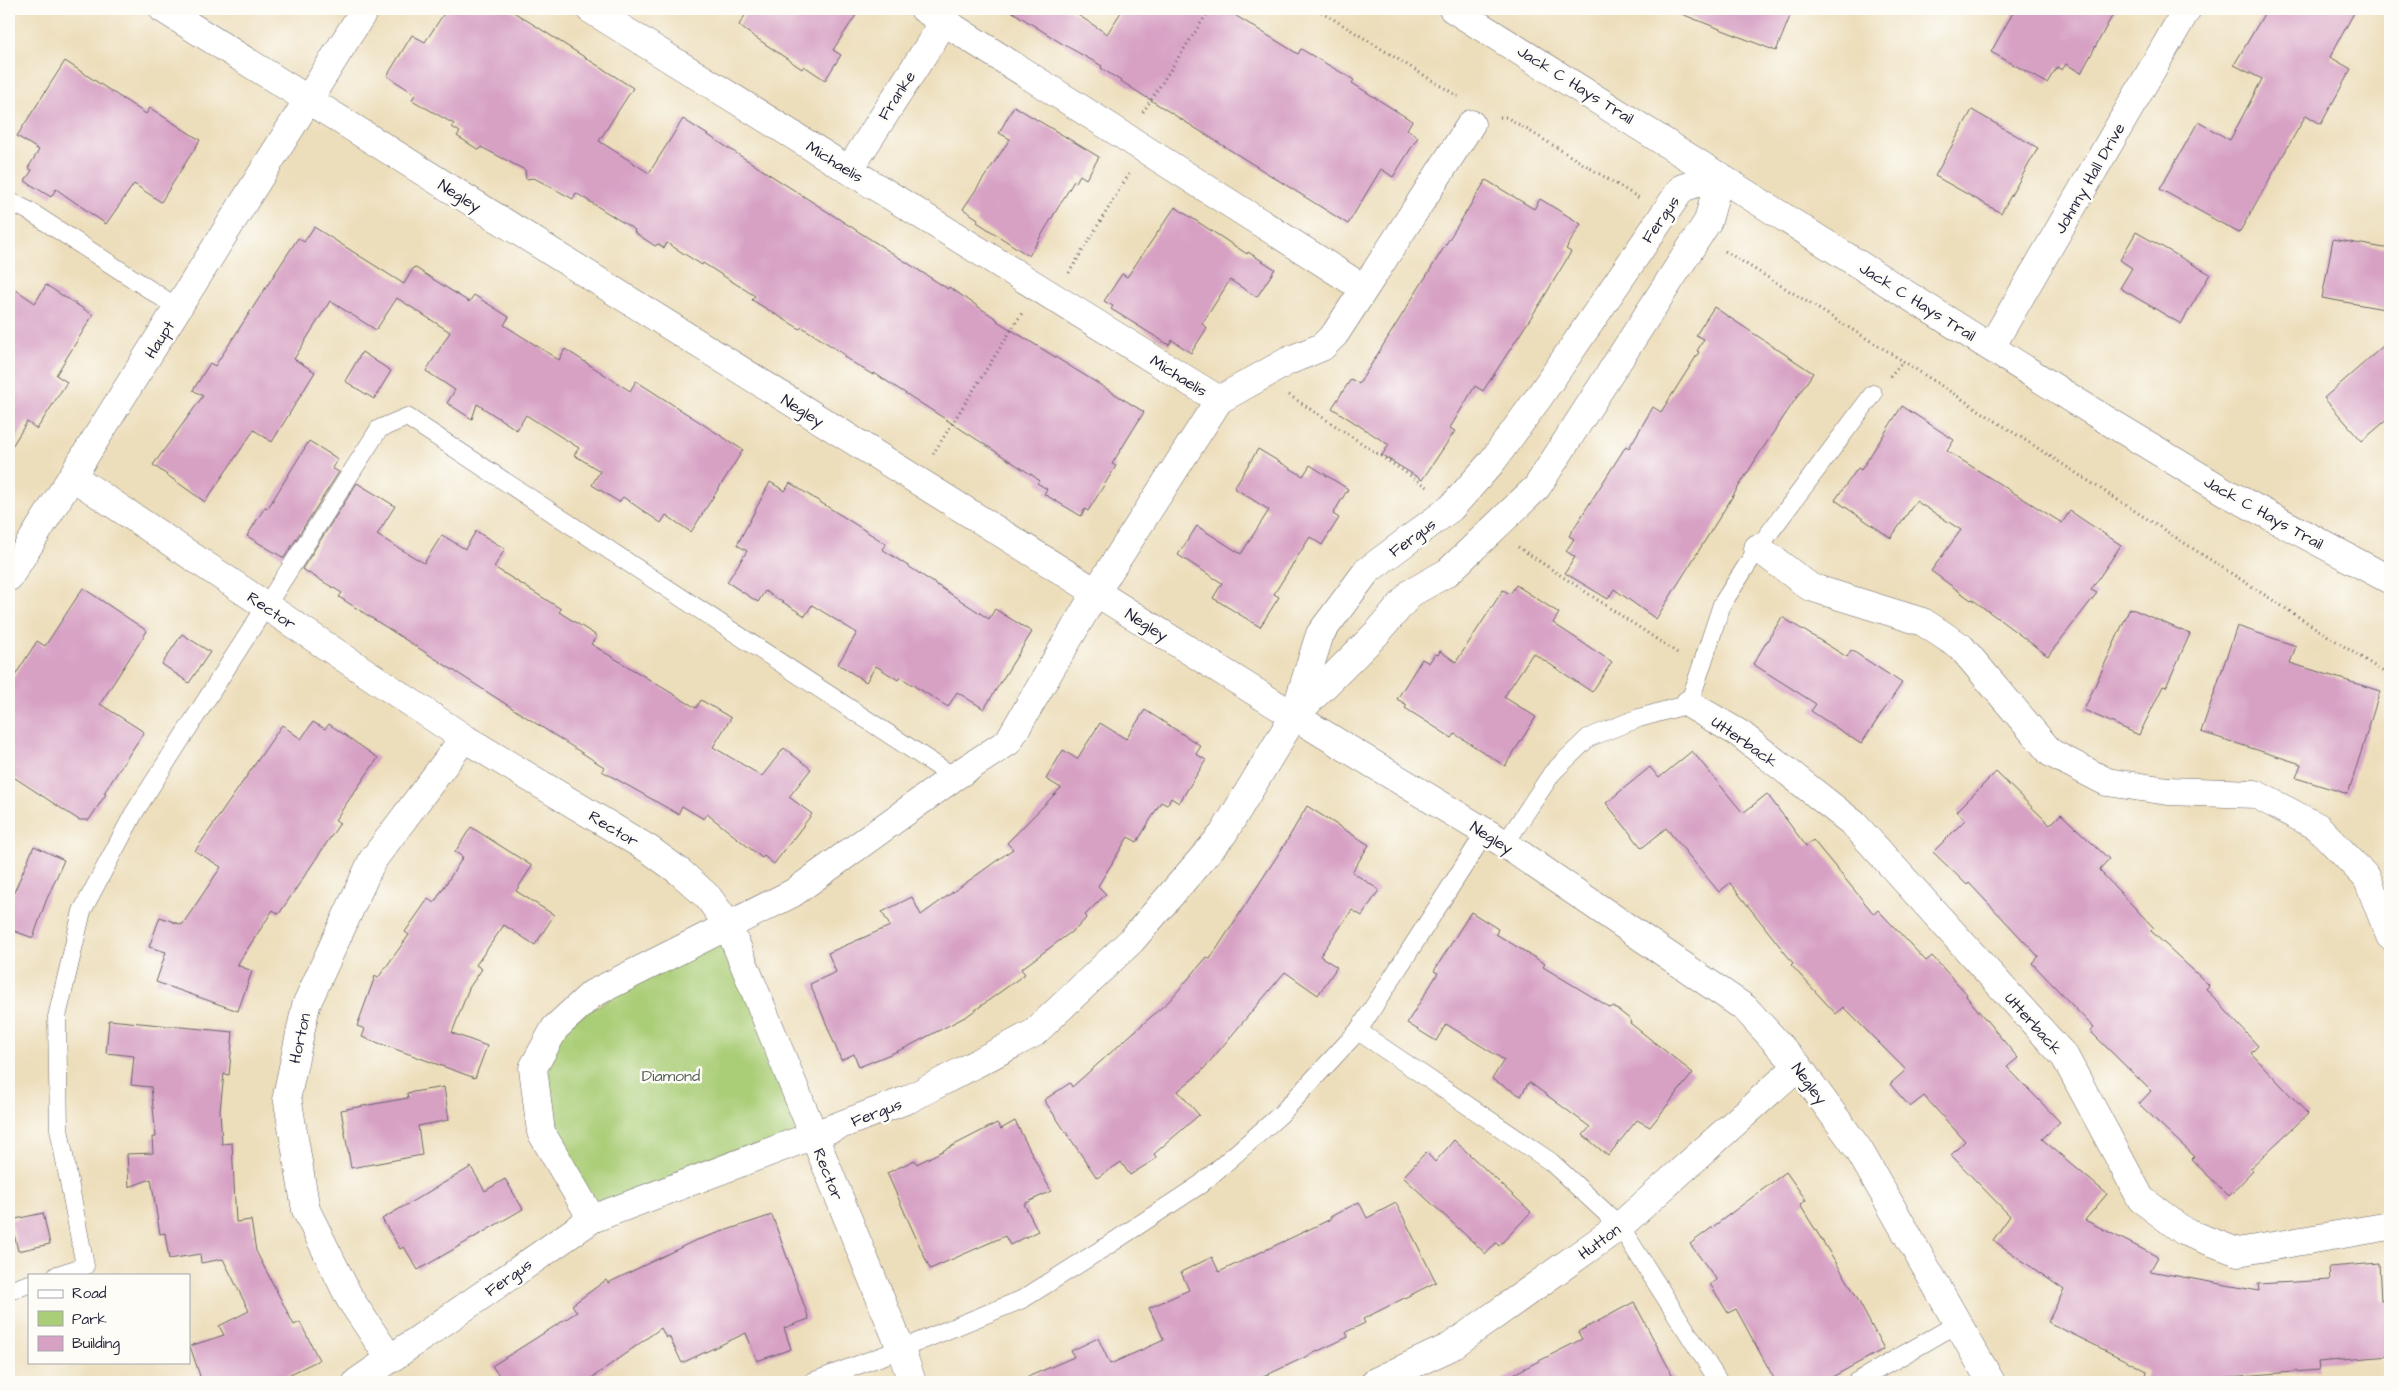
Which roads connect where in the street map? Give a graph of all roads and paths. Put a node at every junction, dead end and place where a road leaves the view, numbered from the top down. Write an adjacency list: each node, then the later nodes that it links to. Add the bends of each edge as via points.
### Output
1 (163, 9): 9 (street, Negley)
2 (365, 9): 9 (street, Haupt)
3 (590, 9): 13 (street, Michaelis)
4 (1210, 9): 12 (path)
5 (1317, 9): 10 (path)
6 (1453, 9): 14 (street, Jack C Hays Trail)
7 (2187, 9): 21 (street, Johnny Hall Drive)
8 (934, 15): 12 (street); 13 (street, Franke)
9 (308, 100): 20 (street, Haupt); 26 (street, Negley)
10 (1467, 112): 19 (street, Michaelis)
11 (1497, 116): 16 (path, via 1523,127)
12 (1135, 144): 18 (path); 19 (street, via 1360,286)
13 (849, 170): 18 (street, Michaelis)
14 (1720, 176): 16 (street, Fergus, via 1682,188); 17 (street, Fergus, via 1708,221); 21 (street, Jack C Hays Trail)
15 (9, 201): 20 (lane, via 29,210)
16 (1664, 213): 34 (street, Fergus, via 1491,463 1451,508 1367,571 1320,634)
17 (1699, 235): 22 (path); 34 (street, Fergus, via 1537,488 1448,572 1412,593 1366,645)
18 (1046, 292): 24 (street, Michaelis); 26 (path)
19 (1359, 297): 24 (street, Michaelis, via 1335,334 1322,347 1288,361)
20 (178, 308): 25 (street, Haupt)
21 (1991, 347): 29 (street, Jack C Hays Trail, via 2227,493)
22 (1903, 362): 23 (path); 32 (path)
23 (1873, 394): 27 (lane)
24 (1219, 400): 30 (street)
25 (73, 477): 28 (street, Haupt); 31 (street, Rector)
26 (916, 480): 30 (street, Negley)
27 (1758, 548): 33 (lane, via 1722,604); 39 (street, via 1810,587 1923,622 1961,647 2051,753 2107,782 2168,791 2255,794 2318,827 2367,878)
28 (9, 577)
29 (2390, 580)
30 (1096, 592): 34 (street, Negley); 36 (street, via 1008,742)
31 (266, 606): 35 (street, Rector); 36 (lane, via 379,429 407,417); 46 (lane, via 134,813 82,910 57,1017 59,1129 85,1266)
32 (2390, 676)
33 (1689, 704): 37 (lane, via 1638,718 1588,738 1552,773); 45 (street, Utterback, via 1740,734 1854,824 2065,1057 2141,1199 2185,1232 2238,1252)
34 (1294, 716): 37 (street, Negley); 42 (street, Fergus, via 1223,834 1132,940 1034,1033 909,1100)
35 (464, 738): 38 (street, Rector, via 650,850 708,897); 51 (street, Horton, via 372,861 306,1005 287,1096 306,1210 350,1299)
36 (954, 777): 38 (street, via 793,892)
37 (1495, 838): 40 (lane); 41 (street, Negley, via 1746,1008)
38 (728, 925): 42 (street, Rector); 43 (street, via 592,994 555,1028 533,1068 541,1132)
39 (2390, 936)
40 (1358, 1032): 44 (lane, via 1551,1162); 50 (lane, via 1280,1114 1200,1184 1023,1299)
41 (1798, 1066): 44 (street, Hutton); 49 (street, Negley, via 1859,1150)
42 (814, 1136): 43 (street, Fergus); 50 (street, Rector)
43 (592, 1218): 51 (street, Fergus)
44 (1620, 1226): 55 (street, Hutton, via 1450,1347); 56 (lane)
45 (2390, 1226)
46 (60, 1274)
47 (28, 1284): 48 (lane)
48 (9, 1291)
49 (1957, 1324): 57 (lane); 58 (street, Negley)
50 (902, 1349): 53 (lane); 54 (street, Rector)
51 (390, 1359): 52 (street, Fergus)
52 (357, 1382)
53 (812, 1382)
54 (912, 1382)
55 (1375, 1382)
56 (1719, 1382)
57 (1856, 1382)
58 (1991, 1382)

